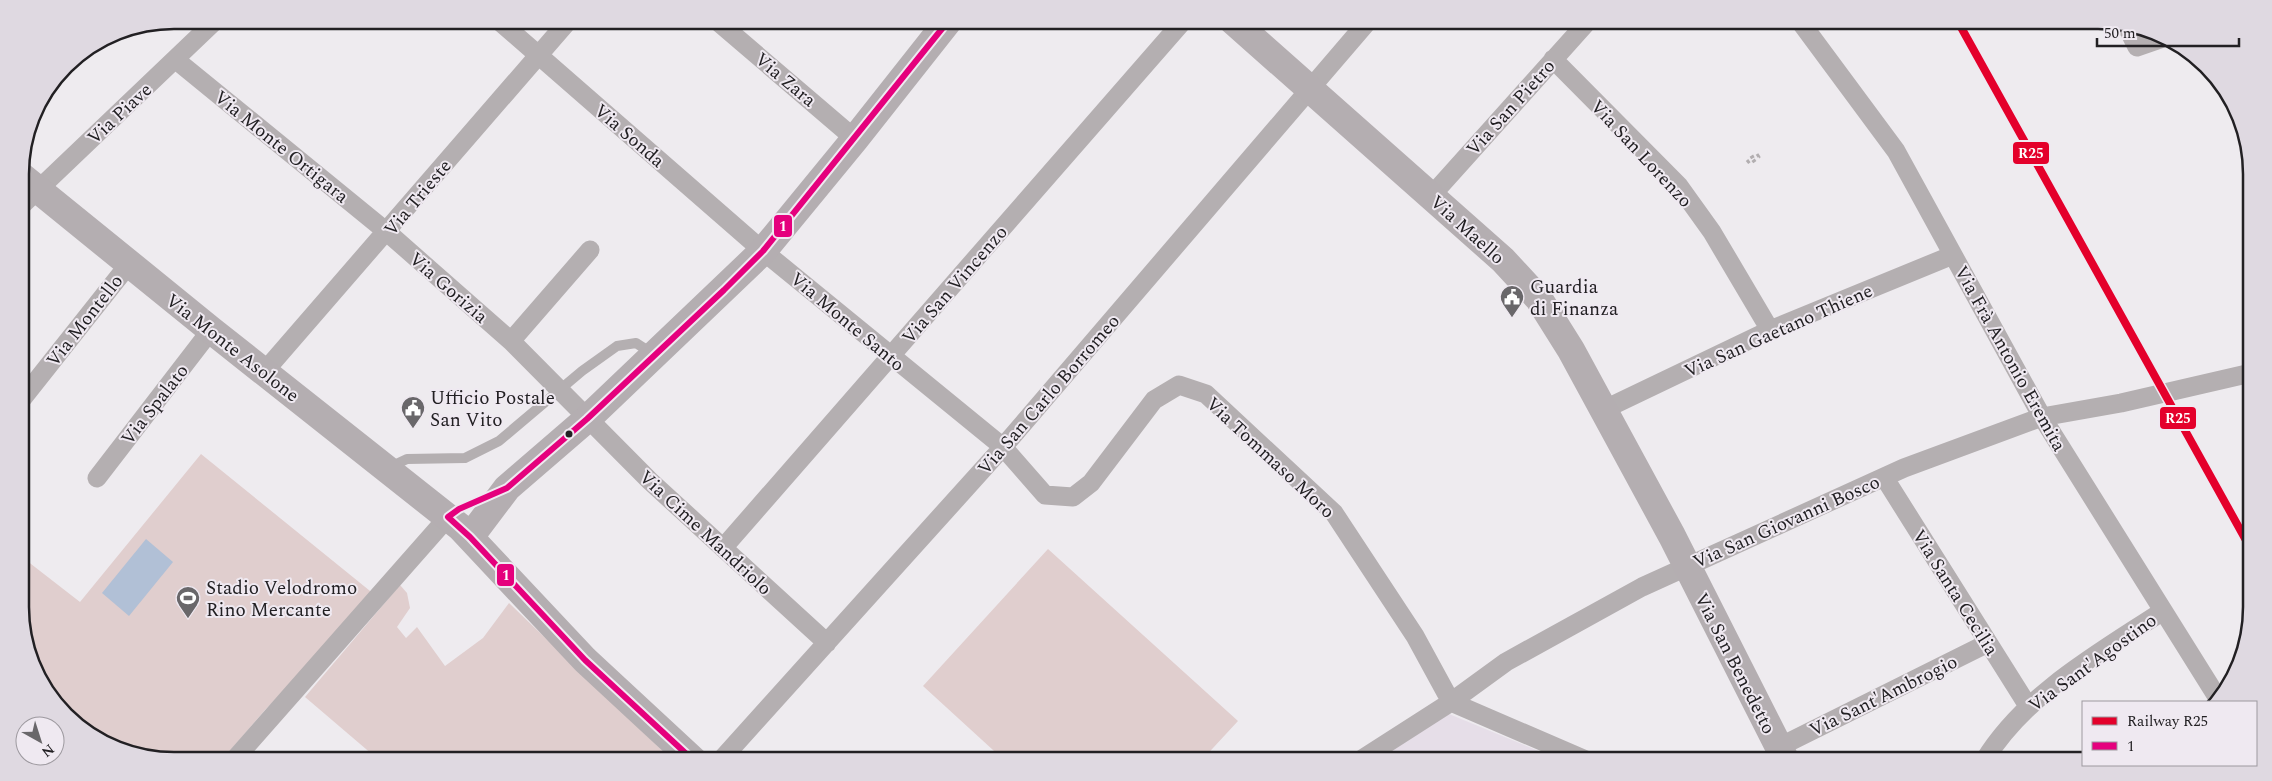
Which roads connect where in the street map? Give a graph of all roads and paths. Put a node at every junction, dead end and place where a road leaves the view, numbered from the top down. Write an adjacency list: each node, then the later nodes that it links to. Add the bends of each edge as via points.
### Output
1 (207, 29): 15 (street, Via Piave)
2 (508, 29): 13 (street, Via Sonda)
3 (560, 29): 13 (street, Via Trieste)
4 (727, 29): 17 (street, Via Zara)
5 (942, 29): 17 (street)
6 (1176, 29): 30 (street, Via San Vincenzo)
7 (1242, 29): 16 (street, Via Maello)
8 (1361, 29): 16 (street, Via San Carlo Borromeo)
9 (1581, 29): 14 (street, Via San Pietro)
10 (1806, 29): 24 (street, Via Frà Antonio Eremita, via 1896,152)
11 (2130, 33): 12 (street, via 2137,47)
12 (2155, 41)
13 (538, 55): 21 (street, Via Trieste); 23 (street, Via Sonda)
14 (1553, 59): 20 (street, Via San Pietro); 27 (street, Via San Lorenzo, via 1679,186 1712,232)
15 (176, 60): 18 (street, Via Piave); 21 (street, Via Monte Ortigara)
16 (1310, 88): 20 (street, Via Maello); 38 (street, Via San Carlo Borromeo)
17 (856, 139): 23 (street)
18 (29, 186)
19 (29, 191): 25 (street, Via Monte Asolone)
20 (1432, 195): 35 (street, Via Maello, via 1504,260 1539,299)
21 (387, 232): 28 (street, Via Gorizia); 31 (street, Via Trieste)
22 (590, 250): 28 (street)
23 (763, 251): 29 (street); 30 (street, Via Monte Santo)
24 (1953, 255): 27 (street, Via San Gaetano Thiene); 36 (street, Via Frà Antonio Eremita)
25 (129, 264): 26 (street, Via Monte Asolone); 33 (street, Via Montello)
26 (210, 330): 31 (street, Via Monte Asolone); 41 (street, Via Spalato)
27 (1770, 330): 35 (street, Via San Gaetano Thiene)
28 (511, 341): 34 (street, Via Gorizia)
29 (655, 355): 34 (lane, via 636,344 617,346); 37 (street)
30 (890, 357): 38 (street, Via Monte Santo); 45 (street, Via San Vincenzo)
31 (264, 372): 39 (street, Via Monte Asolone)
32 (2243, 375): 36 (street, Via San Giovanni Bosco, via 2121,403)
33 (29, 390)
34 (560, 390): 37 (street, Via Gorizia); 39 (lane, via 499,441 465,458 407,459)
35 (1605, 409): 46 (street, Via Maello)
36 (2042, 417): 40 (street, Via San Giovanni Bosco); 47 (street, Via Frà Antonio Eremita)
37 (587, 419): 42 (street); 45 (street, Via Cime Mandriolo)
38 (1002, 448): 48 (street, Via San Carlo Borromeo); 51 (street, Via Tommaso Moro, via 1045,495 1074,497 1091,482 1154,400 1178,385 1206,394 1334,513 1414,636)
39 (386, 468): 43 (street, Via Monte Asolone)
40 (1884, 477): 46 (street, Via San Giovanni Bosco); 49 (street, Via Santa Cecilia)
41 (97, 478)
42 (507, 488): 43 (street); 44 (street)
43 (448, 517): 44 (street, Via Monte Asolone); 53 (street)
44 (470, 537): 54 (street, Via Monte Asolone, via 585,660)
45 (724, 548): 48 (street, Via Cime Mandriolo)
46 (1687, 566): 51 (street, Via San Giovanni Bosco, via 1642,587 1506,662); 58 (street, Via San Benedetto)
47 (2163, 611): 50 (street, Via Frà Antonio Eremita); 52 (street, Via Sant'Agostino)
48 (827, 643): 55 (street, Via San Carlo Borromeo)
49 (1988, 644): 52 (street, Via Santa Cecilia); 59 (street, Via Sant'Ambrogio)
50 (2215, 693)
51 (1450, 702): 56 (street, Via San Giovanni Bosco); 57 (street)
52 (2028, 706): 60 (street, Via Sant'Agostino)
53 (241, 752)
54 (684, 752)
55 (728, 752)
56 (1373, 752)
57 (1567, 752)
58 (1781, 752)
59 (1786, 752)
60 (1990, 752)

